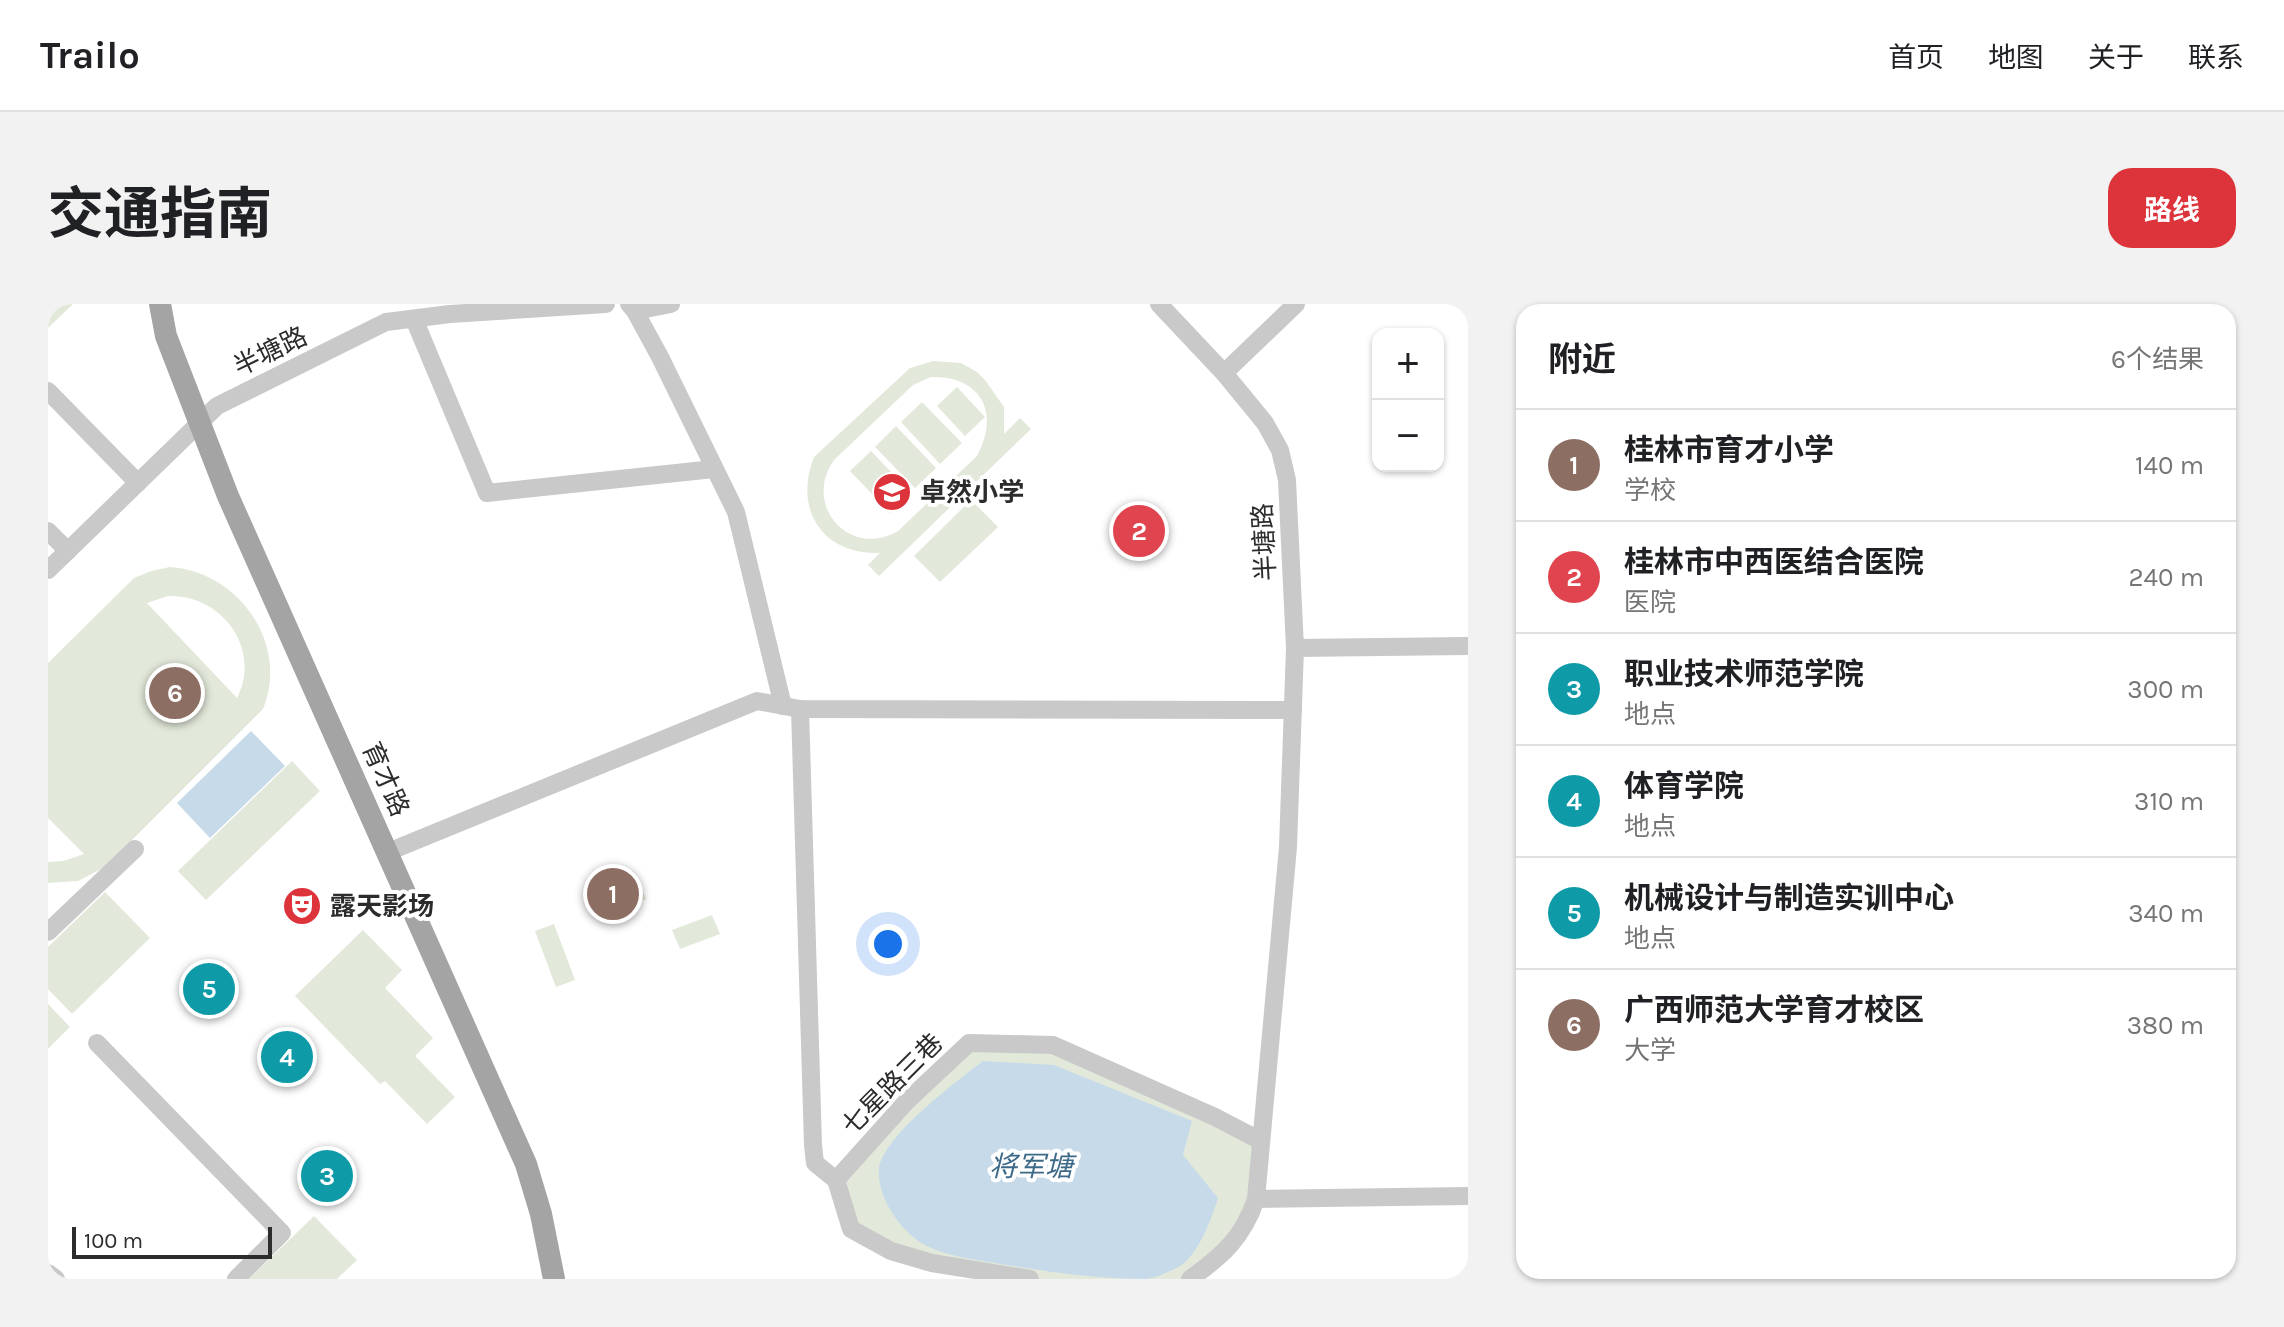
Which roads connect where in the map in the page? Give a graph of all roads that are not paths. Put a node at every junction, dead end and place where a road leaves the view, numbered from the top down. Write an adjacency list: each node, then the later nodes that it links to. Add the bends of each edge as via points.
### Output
1 (160, 304): 10 (main road, 育才路, via 166,336)
2 (606, 304): 7 (street, 半塘路)
3 (671, 304): 6 (street)
4 (1159, 304): 8 (street, 半塘路)
5 (1296, 304): 8 (street)
6 (632, 308): 11 (street)
7 (414, 319): 10 (street, 半塘路, via 386,322 217,406); 11 (street, via 487,493)
8 (1224, 373): 17 (street, 半塘路, via 1280,450 1287,480)
9 (48, 391): 12 (street)
10 (199, 424): 12 (street, 半塘路); 21 (main road, 育才路)
11 (714, 469): 18 (street, via 736,512)
12 (138, 483): 14 (street, 半塘路)
13 (48, 531): 14 (street)
14 (68, 551): 15 (street, 半塘路)
15 (48, 570)
16 (1468, 646): 17 (street)
17 (1295, 648): 19 (street, 半塘路)
18 (792, 708): 19 (street); 21 (street, via 757,701); 25 (street, via 813,1145 815,1163)
19 (1293, 710): 24 (street, 半塘路, via 1288,847)
20 (135, 849): 22 (street)
21 (388, 852): 31 (main road, 育才路, via 526,1164)
22 (48, 932)
23 (97, 1043): 30 (street, via 282,1233)
24 (1261, 1141): 25 (street, 七星路三巷, via 1053,1045 969,1043 906,1102); 27 (street, 半塘路)
25 (836, 1180): 32 (street, via 851,1229 891,1251)
26 (1468, 1196): 27 (street)
27 (1256, 1199): 33 (street, via 1232,1243)
28 (48, 1273): 29 (street)
29 (56, 1279)
30 (236, 1279)
31 (554, 1279)
32 (1030, 1279)
33 (1190, 1279)

